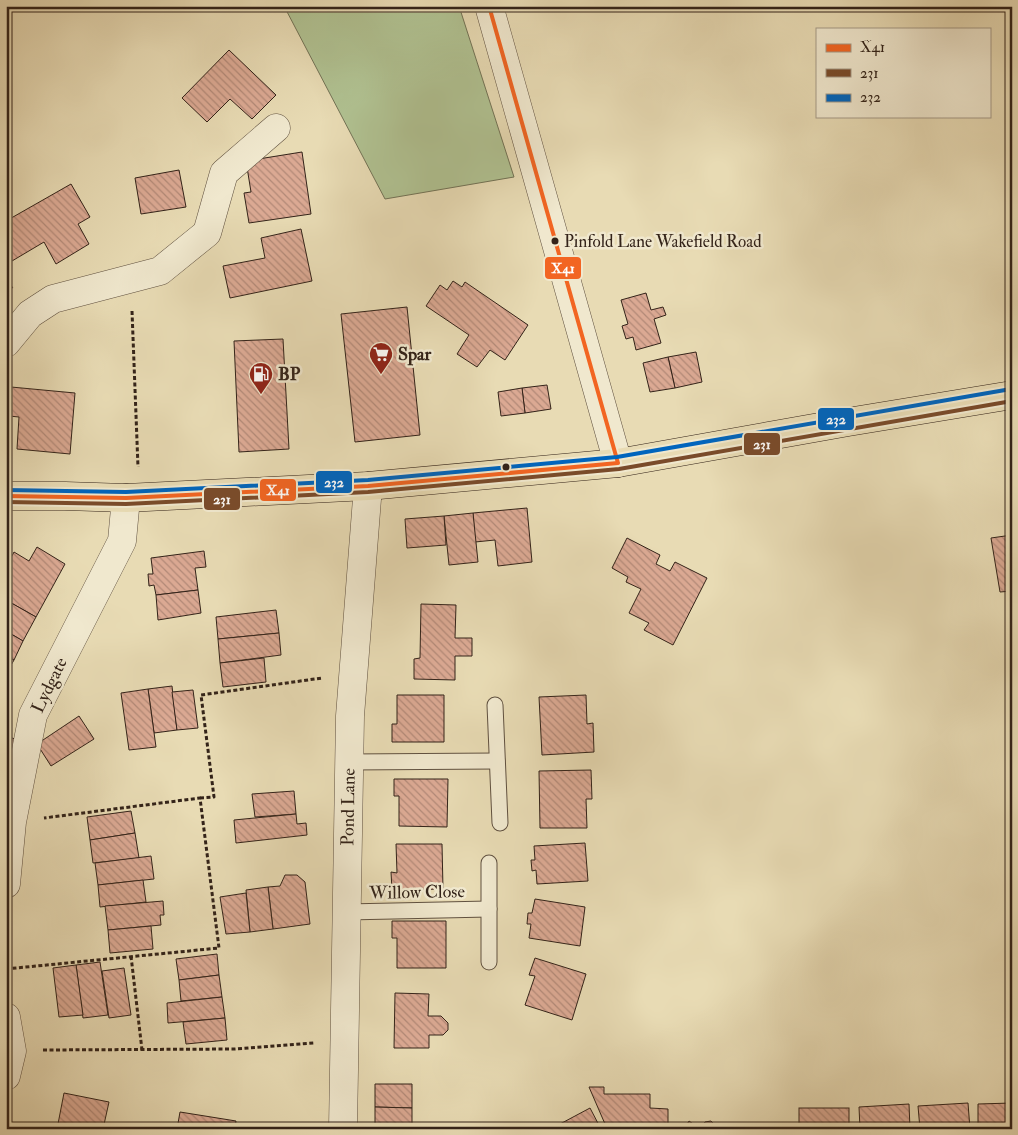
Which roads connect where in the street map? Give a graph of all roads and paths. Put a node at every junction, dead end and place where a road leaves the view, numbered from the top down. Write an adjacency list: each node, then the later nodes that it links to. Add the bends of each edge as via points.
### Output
1 (489, 6): 8 (street)
2 (276, 128): 5 (street, via 224,173 207,233 160,271 53,299)
3 (6, 280): 5 (path)
4 (132, 306): 11 (path)
5 (30, 314): 6 (street)
6 (6, 343)
7 (1012, 395): 8 (highway)
8 (618, 463): 9 (highway)
9 (368, 486): 11 (highway); 12 (street, Pond Lane)
10 (6, 496): 11 (highway)
11 (133, 498): 17 (street, Lydgate, via 122,541 33,715)
12 (352, 674): 15 (street, Pond Lane); 16 (path, via 201,695 214,797)
13 (495, 705): 14 (lane)
14 (497, 761): 15 (lane); 18 (lane)
15 (350, 762): 22 (street, Pond Lane)
16 (200, 798): 17 (path); 23 (path, via 219,948)
17 (12, 822): 20 (street, Lydgate)
18 (500, 823)
19 (489, 863): 21 (lane, Willow Close)
20 (6, 884)
21 (489, 909): 22 (lane, Willow Close); 24 (lane, Willow Close)
22 (346, 912): 27 (street, Pond Lane)
23 (131, 956): 25 (path); 28 (path)
24 (489, 962)
25 (6, 968)
26 (6, 1017): 29 (street)
27 (344, 1038): 28 (path, via 235,1049); 30 (street, Pond Lane)
28 (142, 1050): 29 (path)
29 (9, 1063)
30 (344, 1129)

